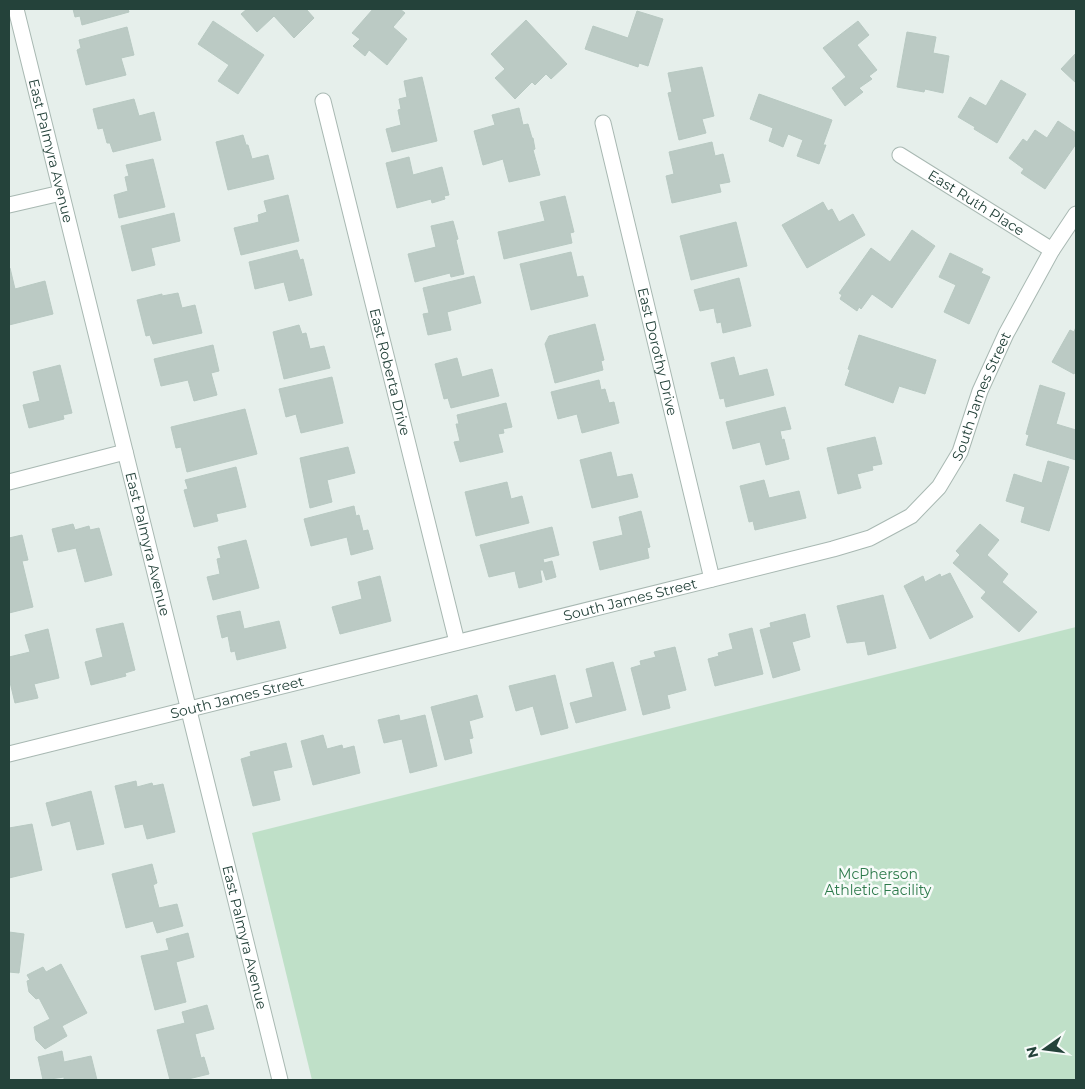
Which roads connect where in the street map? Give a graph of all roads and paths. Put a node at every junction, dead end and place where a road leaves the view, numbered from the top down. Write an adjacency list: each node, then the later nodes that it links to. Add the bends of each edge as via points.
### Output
1 (16, 9): 5 (street, East Palmyra Avenue)
2 (323, 101): 12 (street, East Roberta Drive)
3 (602, 124): 11 (street, East Dorothy Drive)
4 (900, 155): 8 (street, East Ruth Place)
5 (61, 192): 6 (street); 9 (street, East Palmyra Avenue)
6 (9, 205)
7 (1076, 214): 8 (street, South James Street)
8 (1052, 250): 11 (street, South James Street, via 1006,334 980,391 960,452 939,487 911,516 870,538)
9 (125, 452): 10 (street); 13 (street, East Palmyra Avenue)
10 (9, 482)
11 (712, 579): 12 (street, South James Street)
12 (457, 642): 13 (street, South James Street)
13 (188, 709): 14 (street, South James Street); 15 (street, East Palmyra Avenue)
14 (9, 754)
15 (280, 1080)

